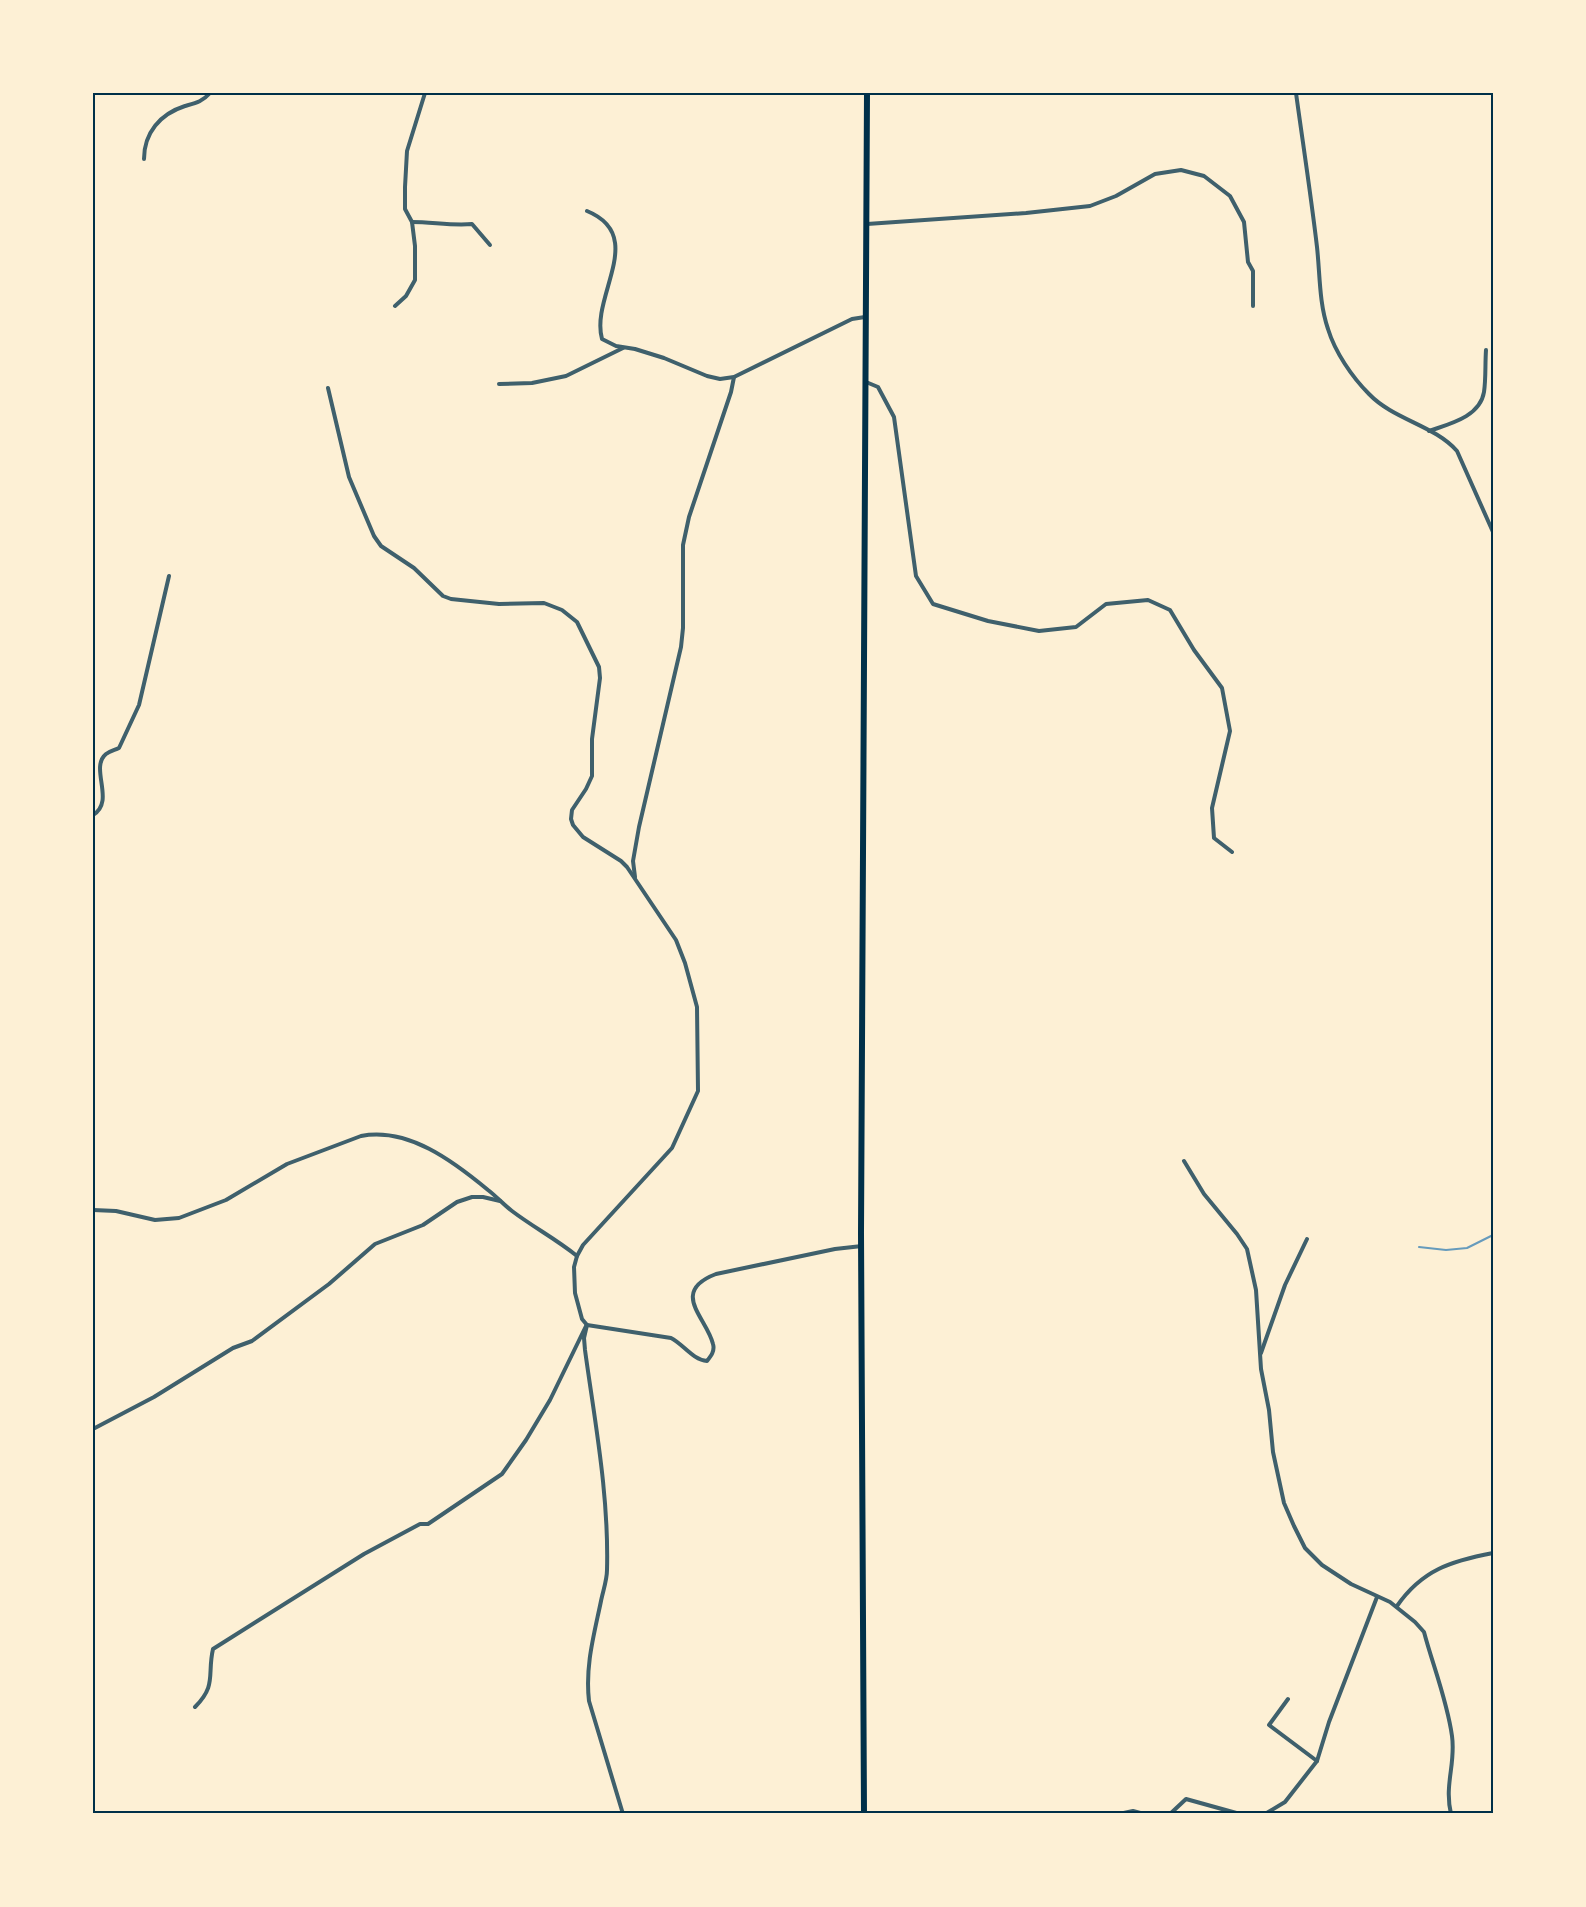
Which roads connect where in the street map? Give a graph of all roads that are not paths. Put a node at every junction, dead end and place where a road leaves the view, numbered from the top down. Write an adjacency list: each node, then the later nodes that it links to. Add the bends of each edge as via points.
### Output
1 (210, 93): 5 (street, via 204,100 173,111 156,124 146,140)
2 (425, 93): 7 (street, via 407,152 405,209)
3 (867, 93): 8 (main road)
4 (1296, 93): 19 (street, via 1322,305 1330,336 1372,397)
5 (144, 159)
6 (587, 211): 13 (street, via 600,216 614,237 614,268 599,329 602,339)
7 (412, 222): 9 (street, via 472,224); 10 (street, via 415,280)
8 (867, 224): 11 (street, via 1090,206 1155,174 1181,170 1204,176 1230,196 1244,222 1248,262 1253,270); 12 (main road)
9 (490, 245)
10 (395, 306)
11 (1253, 306)
12 (866, 317): 15 (street, via 852,319); 16 (main road)
13 (624, 347): 15 (street, via 707,376); 17 (street, via 566,376)
14 (1486, 350): 19 (street, via 1484,393 1475,408 1460,419)
15 (734, 377): 24 (street, via 682,545 681,647 639,827 633,861)
16 (866, 382): 23 (street, via 878,387 894,417 916,576 933,604 1040,632 1076,627 1106,604 1148,600 1170,610 1222,688 1230,731 1212,808 1214,838); 29 (main road)
17 (499, 384)
18 (328, 388): 24 (street, via 349,477 381,546 414,568 443,596 499,603 544,603 578,622 599,667 600,678 592,739 592,776 572,810 571,819 583,837 621,861)
19 (1428, 431): 20 (street, via 1447,440 1457,451)
20 (1493, 532)
21 (169, 576): 22 (street, via 139,705 119,748 102,760 103,796 100,809)
22 (93, 815)
23 (1232, 852)
24 (635, 878): 30 (street, via 676,940 685,963 697,1007 698,1091 672,1148)
25 (1184, 1161): 32 (street, via 1247,1249 1256,1290)
26 (501, 1201): 27 (street, via 426,1147 412,1140 372,1134 287,1164 226,1200 179,1218 154,1220); 30 (street); 33 (street, via 472,1197 457,1202 423,1225 375,1244 338,1277 252,1341 233,1348)
27 (93, 1210)
28 (1307, 1239): 32 (street)
29 (862, 1246): 31 (street, via 716,1274 703,1281 693,1303 713,1343 714,1350 707,1361 695,1357 671,1338); 41 (main road)
30 (577, 1256): 31 (street, via 575,1293)
31 (587, 1325): 38 (street, via 550,1400 502,1474 428,1524 420,1524 364,1554 213,1649 209,1689); 40 (street, via 585,1350 601,1457 608,1572 588,1659 587,1688)
32 (1260, 1354): 35 (street, via 1273,1452 1284,1503 1294,1526 1305,1548 1322,1565)
33 (93, 1429)
34 (1493, 1553): 36 (street, via 1437,1568 1415,1584)
35 (1377, 1597): 36 (street); 39 (street)
36 (1397, 1606): 47 (street, via 1424,1632 1447,1710 1453,1749 1447,1787)
37 (1288, 1699): 39 (street, via 1269,1725)
38 (195, 1707)
39 (1317, 1761): 46 (street, via 1285,1802)
40 (623, 1814)
41 (864, 1814)
42 (1119, 1814): 43 (street)
43 (1144, 1814)
44 (1170, 1814): 45 (street, via 1186,1799)
45 (1240, 1814)
46 (1265, 1814)
47 (1451, 1814)

